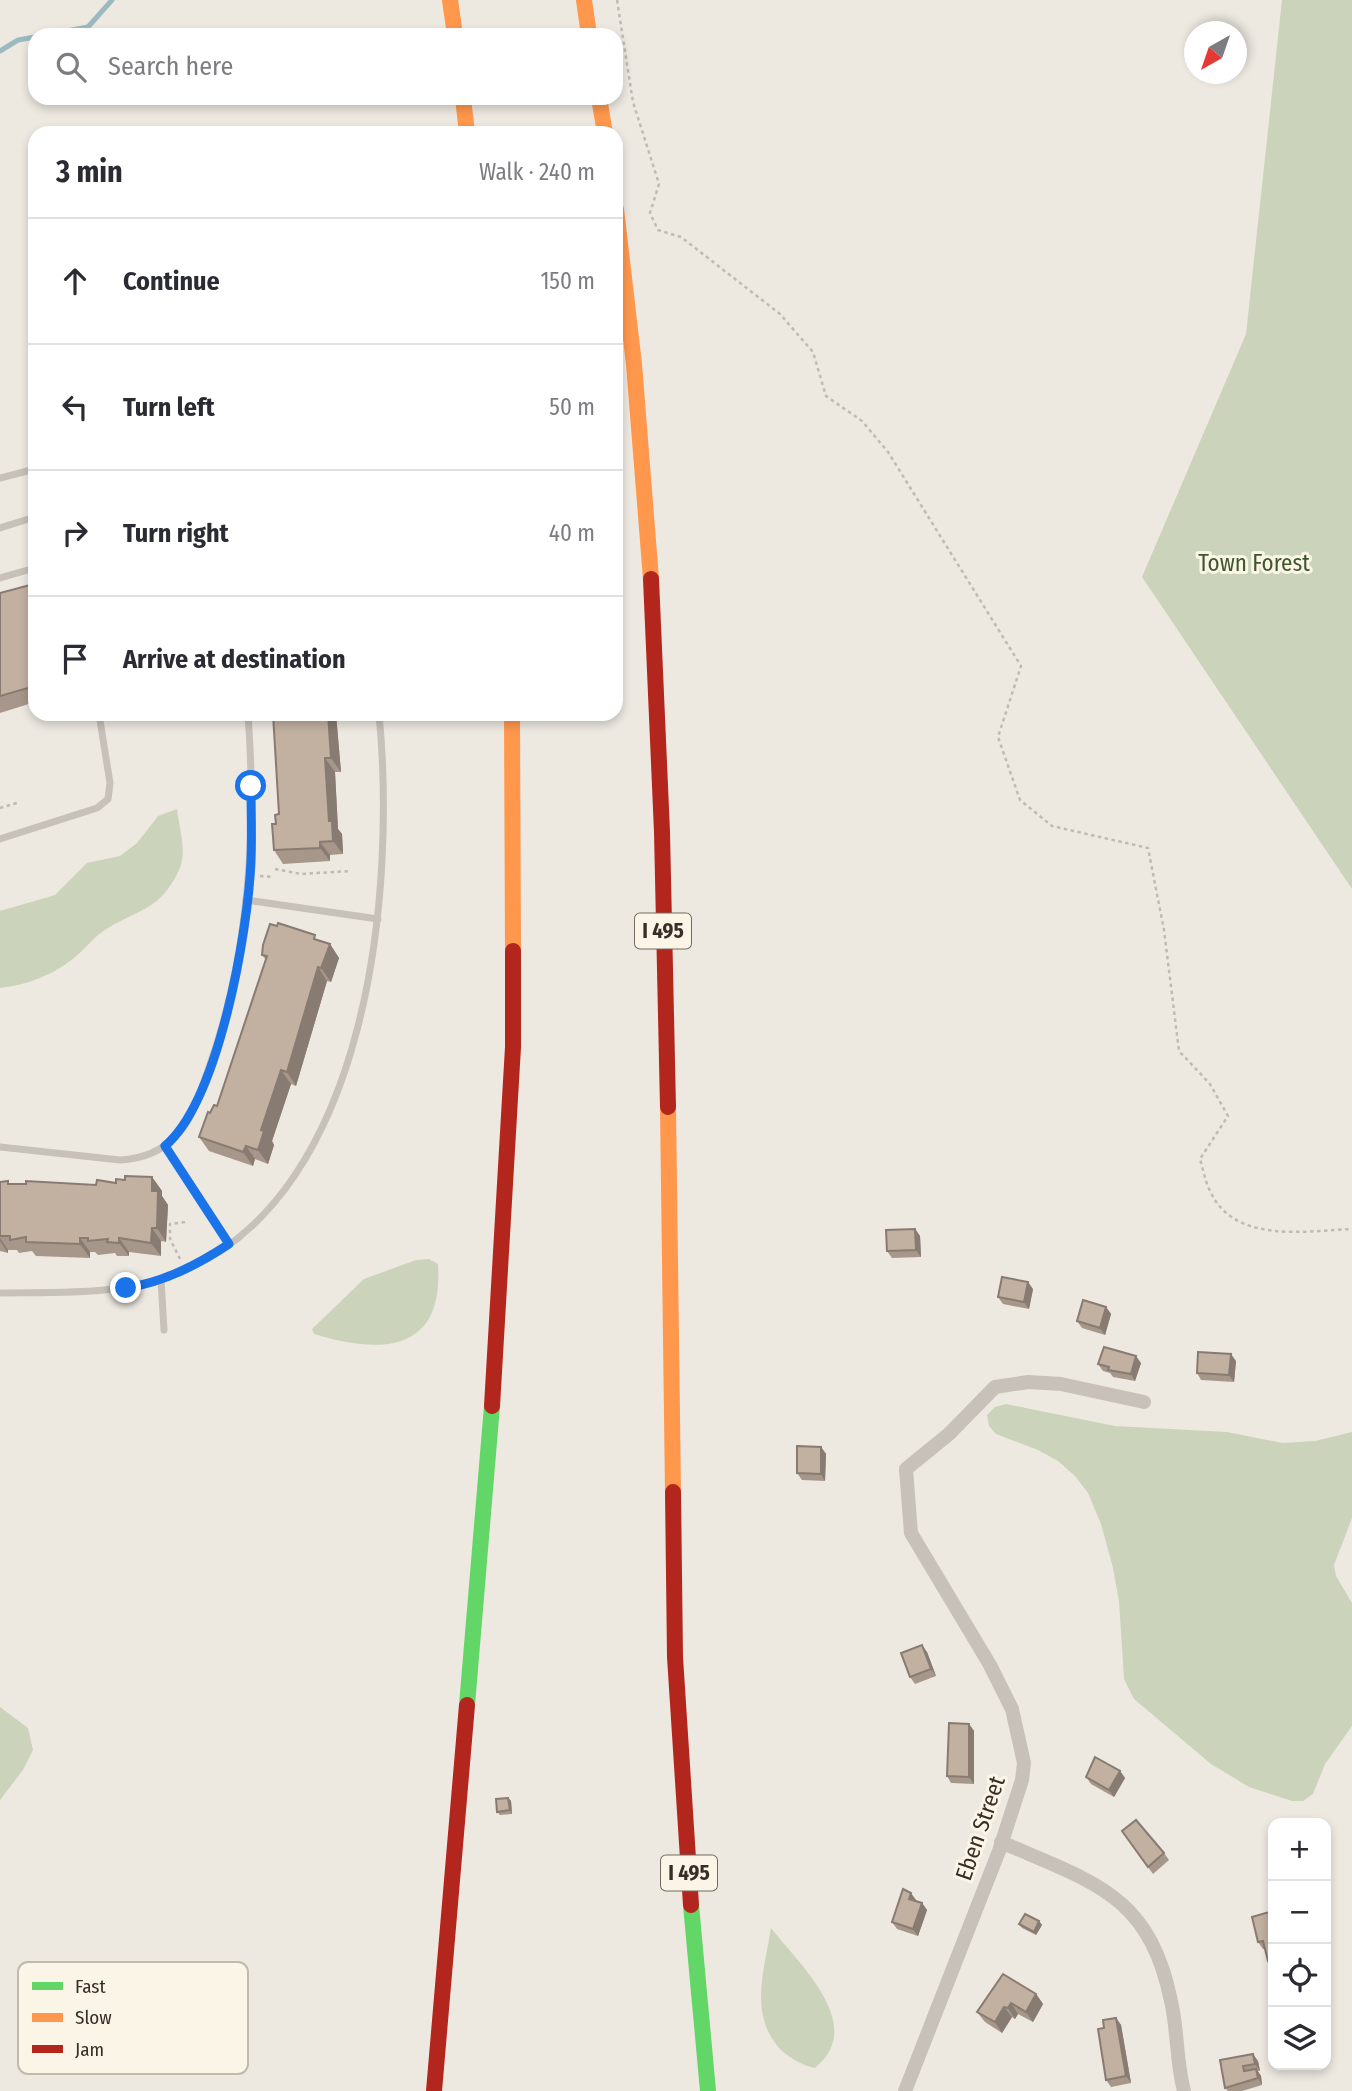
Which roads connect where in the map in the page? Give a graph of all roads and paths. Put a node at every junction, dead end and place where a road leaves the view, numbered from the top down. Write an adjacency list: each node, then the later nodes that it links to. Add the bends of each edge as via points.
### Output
1 (450, 0): 4 (highway)
2 (584, 0): 5 (highway)
3 (617, 0): 6 (path)
4 (454, 28)
5 (588, 28)
6 (621, 28)
7 (623, 38): 35 (path, via 633,102 659,184 650,214 658,230 681,237 780,314 813,352 825,397 862,421 888,452 1021,666 998,737 1020,800 1052,826 1148,848 1179,1051 1210,1084 1228,1116 1200,1159 1210,1192 1234,1220 1271,1232)
8 (464, 105): 10 (highway)
9 (600, 105): 11 (highway)
10 (466, 126)
11 (604, 126)
12 (623, 261): 44 (highway, I 495, via 654,652 662,851 674,1654)
13 (28, 471): 14 (lane)
14 (0, 478)
15 (28, 519): 16 (lane)
16 (0, 528)
17 (28, 570): 18 (lane)
18 (0, 578)
19 (101, 721): 25 (lane, via 108,799 97,808)
20 (248, 721): 30 (lane, via 251,863)
21 (380, 721): 31 (lane, via 385,844)
22 (512, 721): 43 (highway, via 513,1047 499,1325)
23 (20, 802): 24 (path)
24 (0, 808)
25 (0, 839)
26 (275, 869): 27 (path, via 301,874)
27 (351, 872)
28 (257, 875): 29 (path)
29 (274, 877)
30 (246, 900): 31 (lane); 32 (lane, via 232,993 209,1066 180,1133)
31 (378, 919): 36 (lane, via 364,1002 317,1139 280,1198)
32 (165, 1146): 33 (lane, via 141,1159 120,1160); 36 (lane)
33 (0, 1147)
34 (186, 1222): 37 (path, via 170,1224 170,1239)
35 (1352, 1229)
36 (229, 1244): 38 (lane)
37 (181, 1260)
38 (161, 1279): 39 (lane, via 108,1290); 40 (lane)
39 (0, 1293)
40 (164, 1330)
41 (1144, 1402): 42 (street, Eben Street, via 1061,1384 995,1387 906,1469 911,1533 990,1665 1018,1728 1022,1780)
42 (1002, 1842): 45 (street, Eben Street); 46 (street, via 1098,1885 1144,1926 1162,1960 1172,2001)
43 (434, 2091)
44 (708, 2091)
45 (905, 2091)
46 (1184, 2091)

